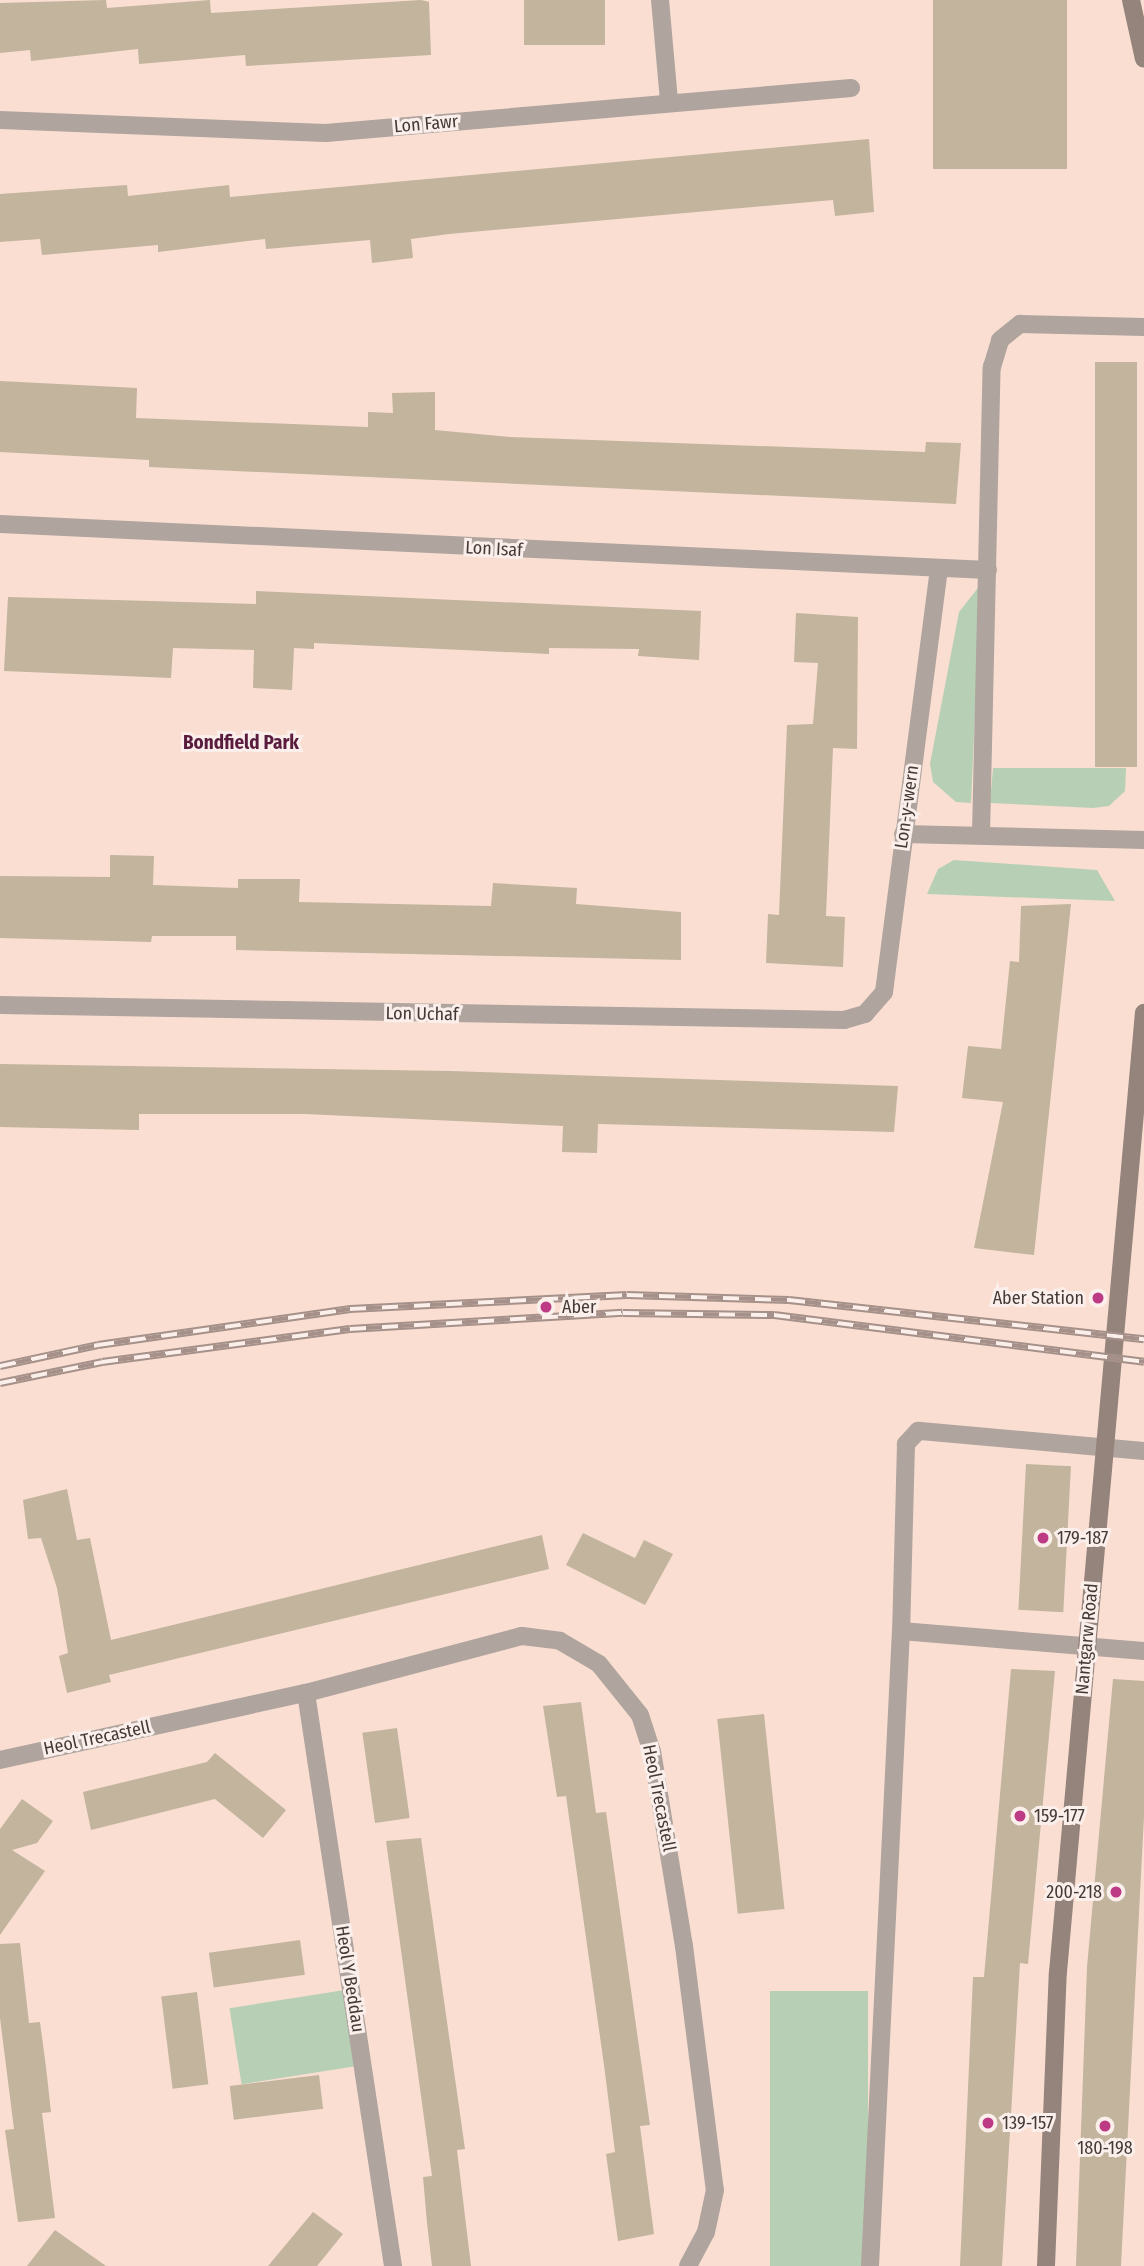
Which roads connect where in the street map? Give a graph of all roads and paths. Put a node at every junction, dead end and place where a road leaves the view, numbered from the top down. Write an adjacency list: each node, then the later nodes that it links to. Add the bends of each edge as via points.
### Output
1 (660, 0): 5 (street)
2 (1131, 0): 3 (main road)
3 (1143, 49)
4 (851, 88): 5 (street, Lon Fawr)
5 (669, 101): 6 (street, Lon Fawr, via 326,133)
6 (0, 120)
7 (1144, 327): 9 (street, via 1020,324 1000,340 992,367)
8 (0, 524): 10 (street, Lon Isaf)
9 (988, 570): 10 (street, Lon Isaf); 12 (street)
10 (939, 571): 11 (street, Lon-y-wern)
11 (903, 834): 12 (street); 16 (street, Lon-y-wern, via 884,992 877,1006)
12 (981, 834): 13 (street)
13 (1144, 840)
14 (0, 1005): 16 (street, Lon Uchaf)
15 (1144, 1013): 17 (main road, Nantgarw Road)
16 (844, 1020)
17 (1140, 1102): 18 (main road, Nantgarw Road)
18 (1102, 1448): 19 (street); 20 (street, via 918,1431 905,1444); 21 (main road, Nantgarw Road)
19 (1144, 1451)
20 (901, 1631): 21 (street); 27 (street)
21 (1087, 1646): 22 (street); 28 (main road, Nantgarw Road, via 1058,1972)
22 (1144, 1651)
23 (306, 1693): 24 (street, Heol Trecastell); 25 (street, Heol Y Beddau); 26 (street, Heol Trecastell, via 522,1636 560,1641 599,1664 640,1716 652,1751 684,1947 715,2190 706,2232)
24 (0, 1760)
25 (393, 2266)
26 (688, 2266)
27 (870, 2266)
28 (1046, 2266)

